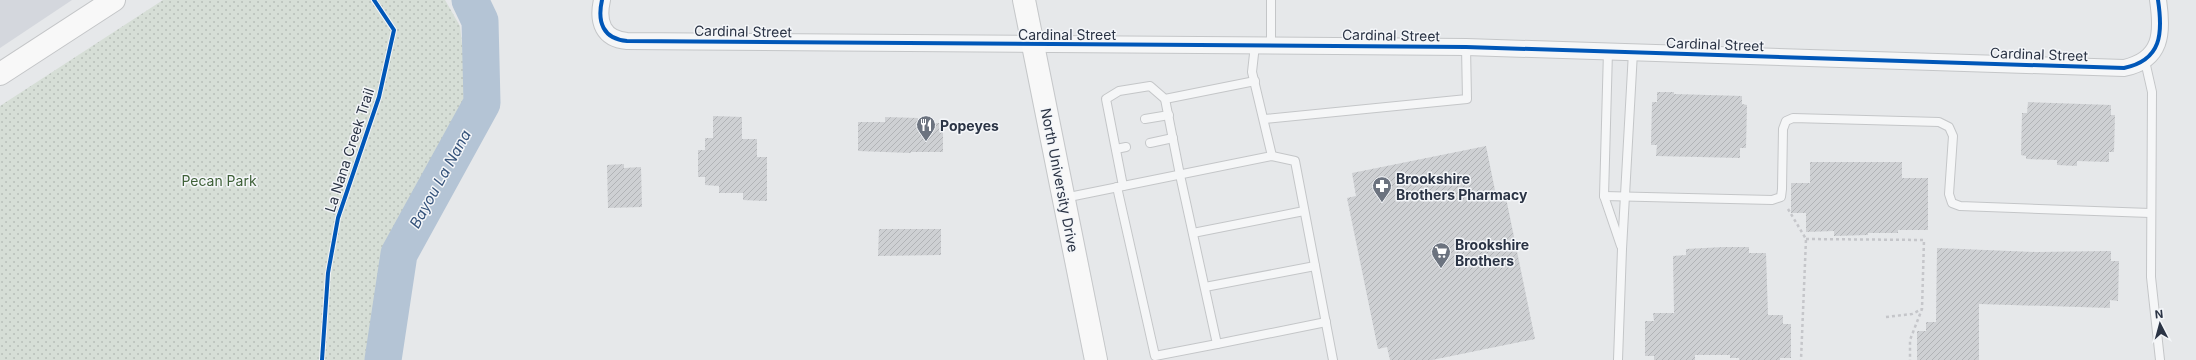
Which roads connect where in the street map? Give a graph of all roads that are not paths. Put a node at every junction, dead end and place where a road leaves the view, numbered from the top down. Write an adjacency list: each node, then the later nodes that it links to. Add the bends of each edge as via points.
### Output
1 (114, 0): 13 (main road)
2 (602, 0): 6 (street, Cardinal Street, via 600,16 605,32 618,40)
3 (1024, 0): 6 (main road, North University Drive)
4 (1271, 0): 8 (lane)
5 (2158, 0): 12 (street, via 2161,34)
6 (1033, 45): 7 (street, Cardinal Street); 30 (main road, North University Drive)
7 (1255, 45): 8 (street, Cardinal Street); 14 (lane, via 1252,72)
8 (1271, 45): 9 (street, Cardinal Street)
9 (1466, 47): 10 (street, Cardinal Street); 17 (lane, via 1467,99)
10 (1608, 52): 11 (street, Cardinal Street); 28 (lane)
11 (1633, 52): 12 (street, Cardinal Street, via 2124,68); 29 (lane)
12 (2145, 61): 32 (lane, via 2152,92)
13 (0, 74)
14 (1255, 81): 15 (lane); 17 (lane)
15 (1165, 99): 16 (lane); 20 (lane, via 1150,86 1119,91 1106,99)
16 (1168, 115): 18 (lane); 21 (lane)
17 (1265, 119): 25 (lane)
18 (1144, 120)
19 (1120, 124): 20 (lane)
20 (1111, 125): 24 (lane)
21 (1173, 138): 22 (lane); 26 (lane)
22 (1150, 143)
23 (1126, 147): 24 (lane)
24 (1116, 149): 27 (lane)
25 (1272, 156): 26 (lane); 31 (lane, via 1295,161)
26 (1180, 175): 27 (lane); 33 (lane)
27 (1120, 187): 30 (lane); 39 (lane)
28 (1604, 196): 29 (lane); 34 (lane)
29 (1626, 197): 32 (lane, via 1772,200 1781,197 1783,129 1786,121 1793,118 1939,122 1949,127 1952,136 1949,194 1952,203 1960,206); 34 (lane)
30 (1064, 198): 40 (main road, North University Drive)
31 (1304, 211): 33 (lane); 35 (lane)
32 (2150, 213): 43 (lane, via 2151,277)
33 (1193, 233): 36 (lane)
34 (1622, 249): 42 (lane)
35 (1315, 266): 36 (lane); 37 (lane)
36 (1205, 287): 38 (lane)
37 (1326, 322): 38 (lane); 41 (lane)
38 (1217, 344): 39 (lane)
39 (1156, 358)
40 (1096, 360)
41 (1333, 360)
42 (1618, 360)
43 (2160, 360)

